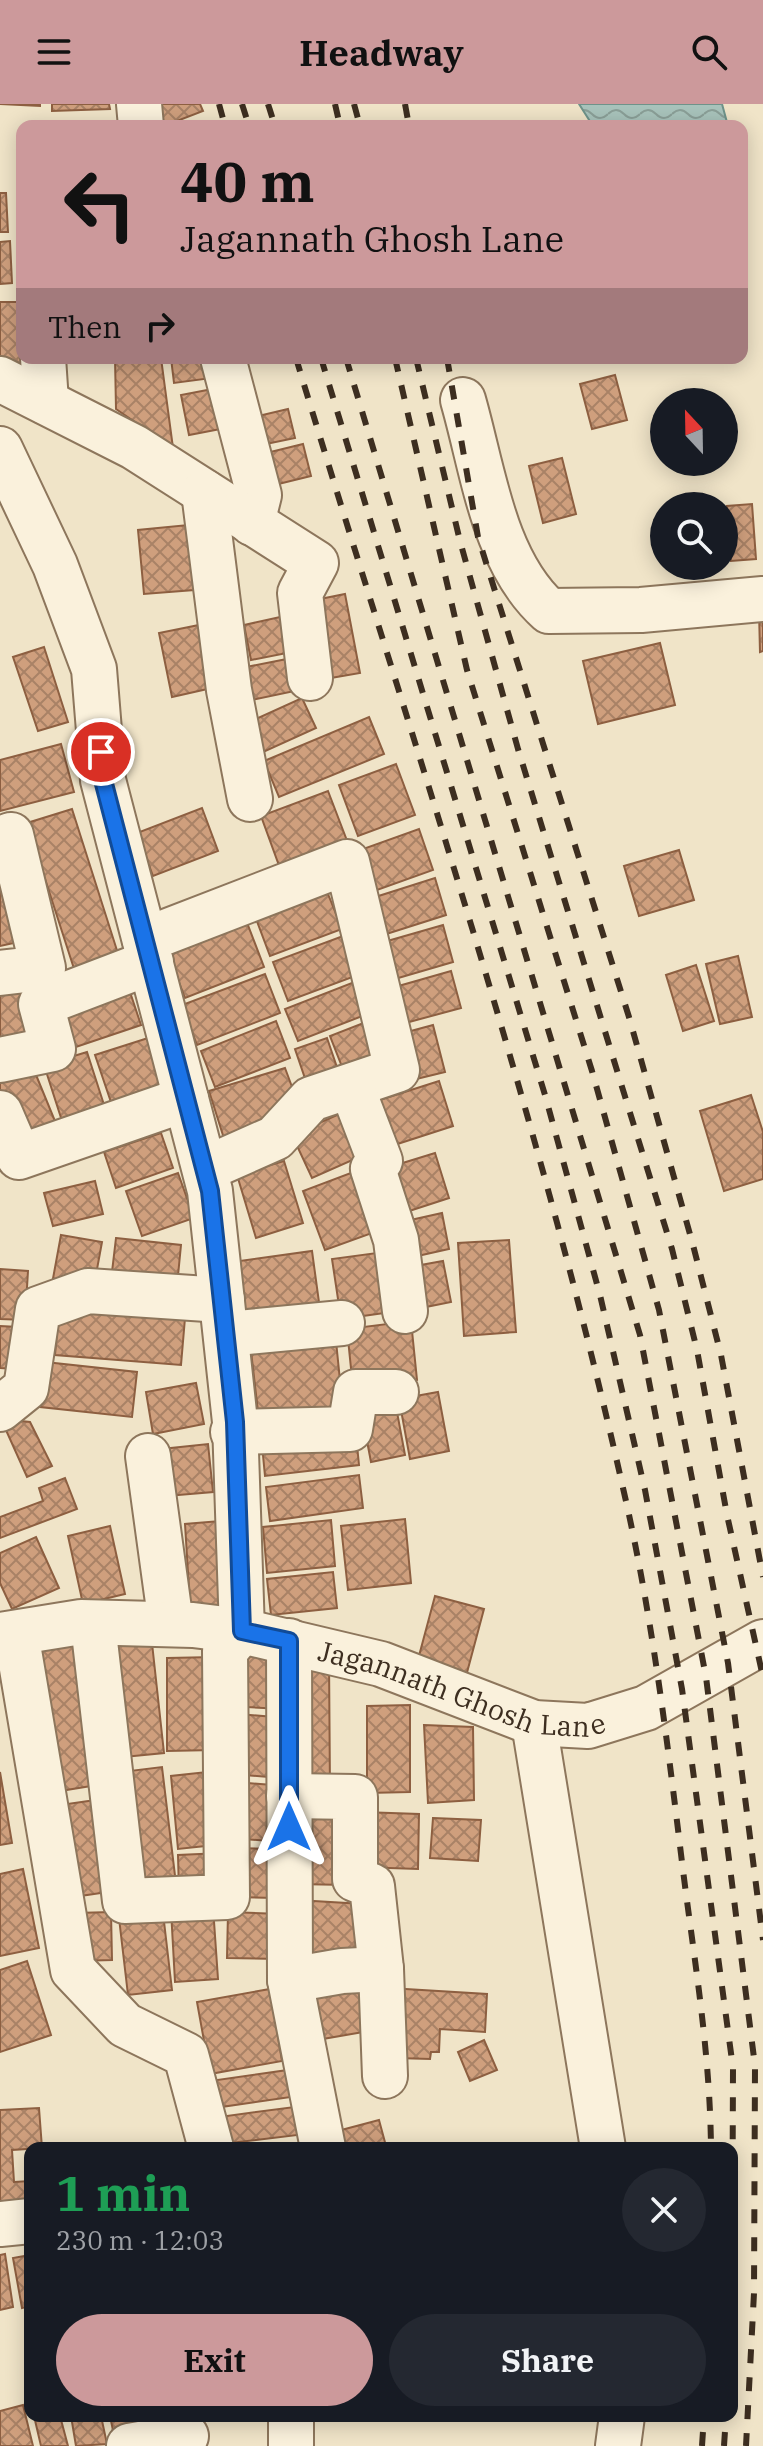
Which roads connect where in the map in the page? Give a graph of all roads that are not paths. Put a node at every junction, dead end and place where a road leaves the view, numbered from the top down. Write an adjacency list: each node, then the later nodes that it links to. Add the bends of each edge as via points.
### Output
1 (43, 364): 5 (street)
2 (225, 364): 8 (street, via 259,495)
3 (0, 379): 5 (street)
4 (463, 400): 9 (street, via 504,545 534,597 549,611 641,610)
5 (46, 402): 7 (street, via 134,447)
6 (0, 449): 13 (street, via 55,565 94,669 103,780)
7 (204, 492): 8 (street); 11 (street, via 229,690)
8 (252, 523): 10 (street, via 316,563 300,593)
9 (763, 599)
10 (310, 678)
11 (250, 799)
12 (0, 839): 14 (street, via 11,835 43,968)
13 (148, 951): 15 (street, via 41,1004 53,1049); 16 (street, via 347,862 397,1070); 17 (street)
14 (0, 973)
15 (0, 1060)
16 (352, 1088): 19 (street, via 311,1099 275,1138); 20 (street, via 380,1161 373,1169 396,1240)
17 (186, 1099): 18 (street, via 19,1157); 19 (street)
18 (0, 1113)
19 (205, 1169): 21 (street)
20 (405, 1311)
21 (224, 1317): 22 (street); 24 (street, via 88,1291 38,1309 26,1388); 25 (street)
22 (342, 1323)
23 (396, 1392): 25 (street, via 356,1392 350,1429)
24 (0, 1409)
25 (233, 1432): 29 (street)
26 (148, 1456): 28 (street)
27 (93, 1624): 28 (street, Jagannath Ghosh Lane); 29 (street, via 125,1901 227,1897 225,1651); 30 (street, Jagannath Ghosh Lane)
28 (171, 1624): 29 (street, Jagannath Ghosh Lane)
29 (242, 1631): 31 (street, Jagannath Ghosh Lane)
30 (8, 1634): 38 (street, via 73,1970 125,2025 186,2055)
31 (289, 1641): 33 (street, Jagannath Ghosh Lane, via 381,1664); 34 (street)
32 (763, 1642): 33 (street, Jagannath Ghosh Lane, via 646,1708 588,1726)
33 (534, 1723): 40 (street)
34 (289, 1796): 35 (street, via 355,1797 355,1879 372,1886); 36 (street)
35 (381, 1969): 36 (street); 37 (street)
36 (290, 1980): 39 (street)
37 (385, 2076)
38 (209, 2142)
39 (322, 2142)
40 (602, 2142)
41 (24, 2222): 42 (street)
42 (0, 2224)
43 (291, 2422): 47 (street)
44 (621, 2422): 48 (street)
45 (186, 2436): 46 (street)
46 (129, 2446)
47 (291, 2446)
48 (618, 2446)

